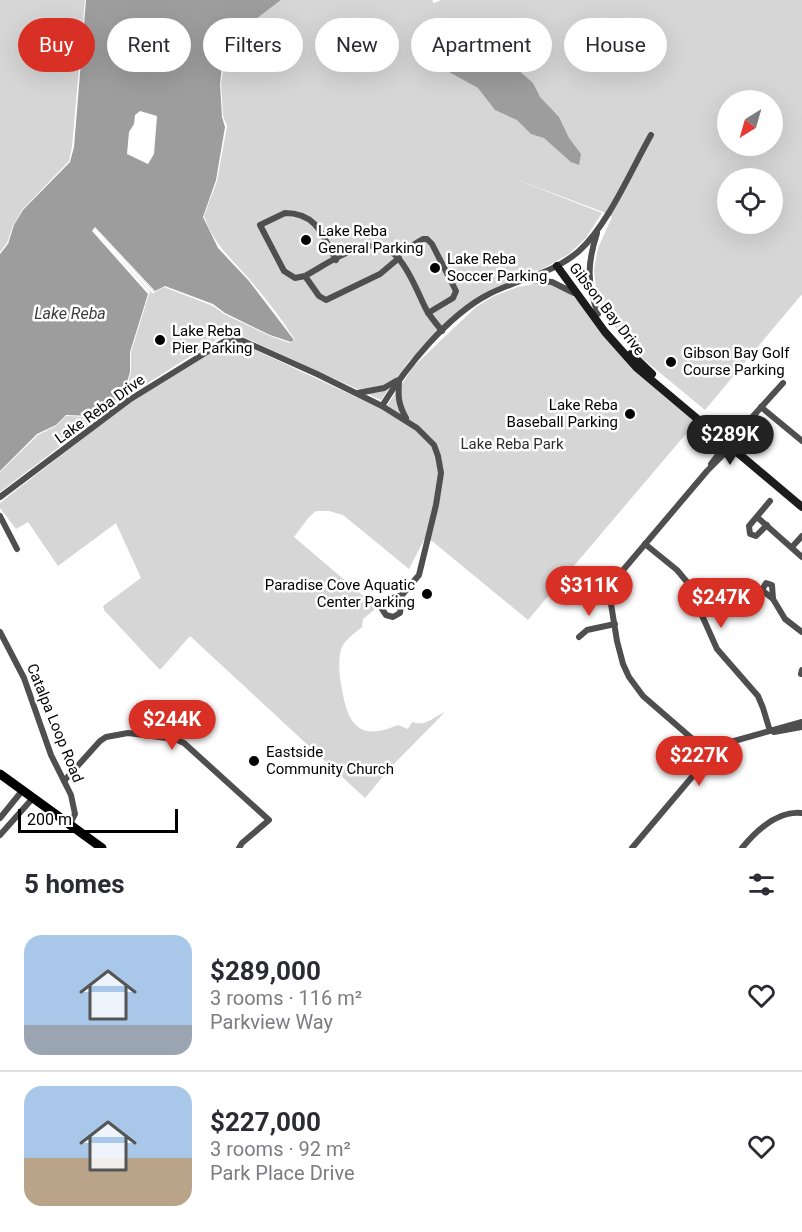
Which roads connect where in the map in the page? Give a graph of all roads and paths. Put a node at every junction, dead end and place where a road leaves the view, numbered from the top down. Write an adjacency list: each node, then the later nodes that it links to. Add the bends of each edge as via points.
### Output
1 (651, 135): 2 (street)
2 (599, 227): 5 (street, via 586,244); 10 (street, via 589,272)
3 (398, 257): 4 (street, via 384,248 369,246); 6 (street, via 380,274 326,300); 9 (street); 9 (street, via 423,239 432,244 456,291 453,298)
4 (336, 260): 6 (street); 6 (street, via 318,226 310,220 285,213 261,225 284,271 295,278)
5 (559, 265): 7 (street); 8 (street, Gibson Bay Drive); 10 (street, Gibson Bay Drive)
6 (305, 276)
7 (524, 280): 8 (street, via 552,282); 11 (street, via 481,299)
8 (578, 296): 12 (street, Gibson Bay Drive)
9 (428, 313): 11 (street)
10 (598, 314): 12 (street, Gibson Bay Drive)
11 (442, 331): 13 (street)
12 (630, 357): 20 (street, Gibson Bay Drive)
13 (399, 379): 15 (street, via 384,388); 16 (street); 18 (street, via 399,405)
14 (783, 383): 17 (street)
15 (358, 393): 16 (street, Lake Reba Drive); 21 (street, Lake Reba Drive, via 246,342 228,340 129,400)
16 (382, 405): 18 (street, Lake Reba Drive)
17 (761, 406): 19 (street); 20 (street)
18 (408, 421): 33 (street, Lake Reba Drive, via 434,446 441,473 422,567)
19 (802, 441)
20 (730, 443): 22 (street, Gibson Bay Drive); 24 (street, Gibson Bay Drive); 29 (street)
21 (0, 497)
22 (802, 500)
23 (770, 501): 26 (street)
24 (802, 507)
25 (0, 516): 31 (street)
26 (757, 517): 27 (street); 27 (street, via 748,529 752,535)
27 (767, 525): 32 (street)
28 (802, 536): 32 (street)
29 (645, 544): 35 (street, via 612,590); 41 (street, via 687,582 717,649 758,696)
30 (802, 545): 32 (street)
31 (17, 549)
32 (797, 552)
33 (402, 595)
34 (773, 599): 37 (street, via 785,619)
35 (615, 624): 38 (street, via 587,630); 42 (street, via 623,664 638,690)
36 (0, 632): 44 (street, Catalpa Loop Road, via 24,678)
37 (802, 632)
38 (579, 637)
39 (802, 722): 41 (street)
40 (802, 727): 41 (street)
41 (770, 731): 42 (street, via 726,743)
42 (711, 754): 55 (street)
43 (0, 774): 45 (main road)
44 (64, 781): 51 (street, Catalpa Loop Road, via 75,814); 54 (street, via 106,736 128,733 175,740 194,750 269,820)
45 (22, 791): 46 (main road); 50 (street)
46 (32, 799): 51 (main road); 52 (street)
47 (802, 808): 48 (street)
48 (794, 812): 49 (street); 56 (street, via 765,825)
49 (802, 813)
50 (0, 818)
51 (69, 826): 53 (main road)
52 (0, 835)
53 (102, 848)
54 (239, 848)
55 (632, 848)
56 (742, 848)

